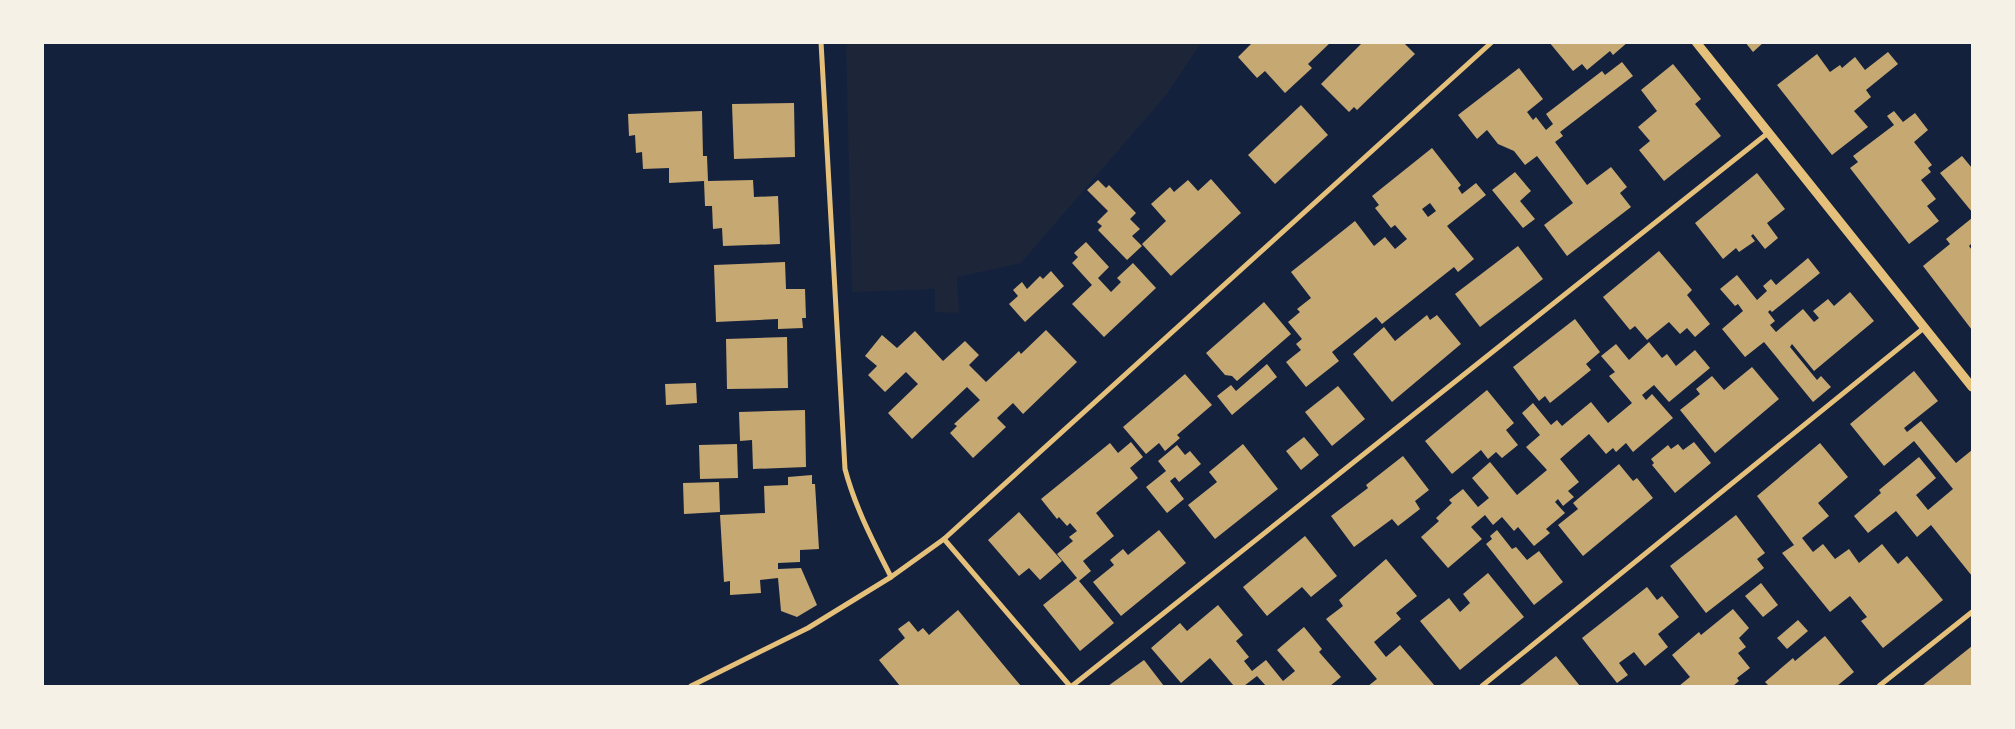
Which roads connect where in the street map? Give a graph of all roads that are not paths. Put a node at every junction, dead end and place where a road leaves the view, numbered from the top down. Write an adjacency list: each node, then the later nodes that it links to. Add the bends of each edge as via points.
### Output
1 (821, 42): 8 (street, via 846,468 860,515)
2 (1492, 42): 7 (street)
3 (1696, 42): 4 (street)
4 (1768, 133): 5 (street); 11 (street)
5 (1925, 327): 6 (street); 12 (street)
6 (1972, 386)
7 (944, 539): 8 (street); 11 (street)
8 (892, 576): 10 (street, via 808,628)
9 (1972, 612): 13 (street)
10 (691, 686)
11 (1071, 686)
12 (1482, 686)
13 (1879, 686)

